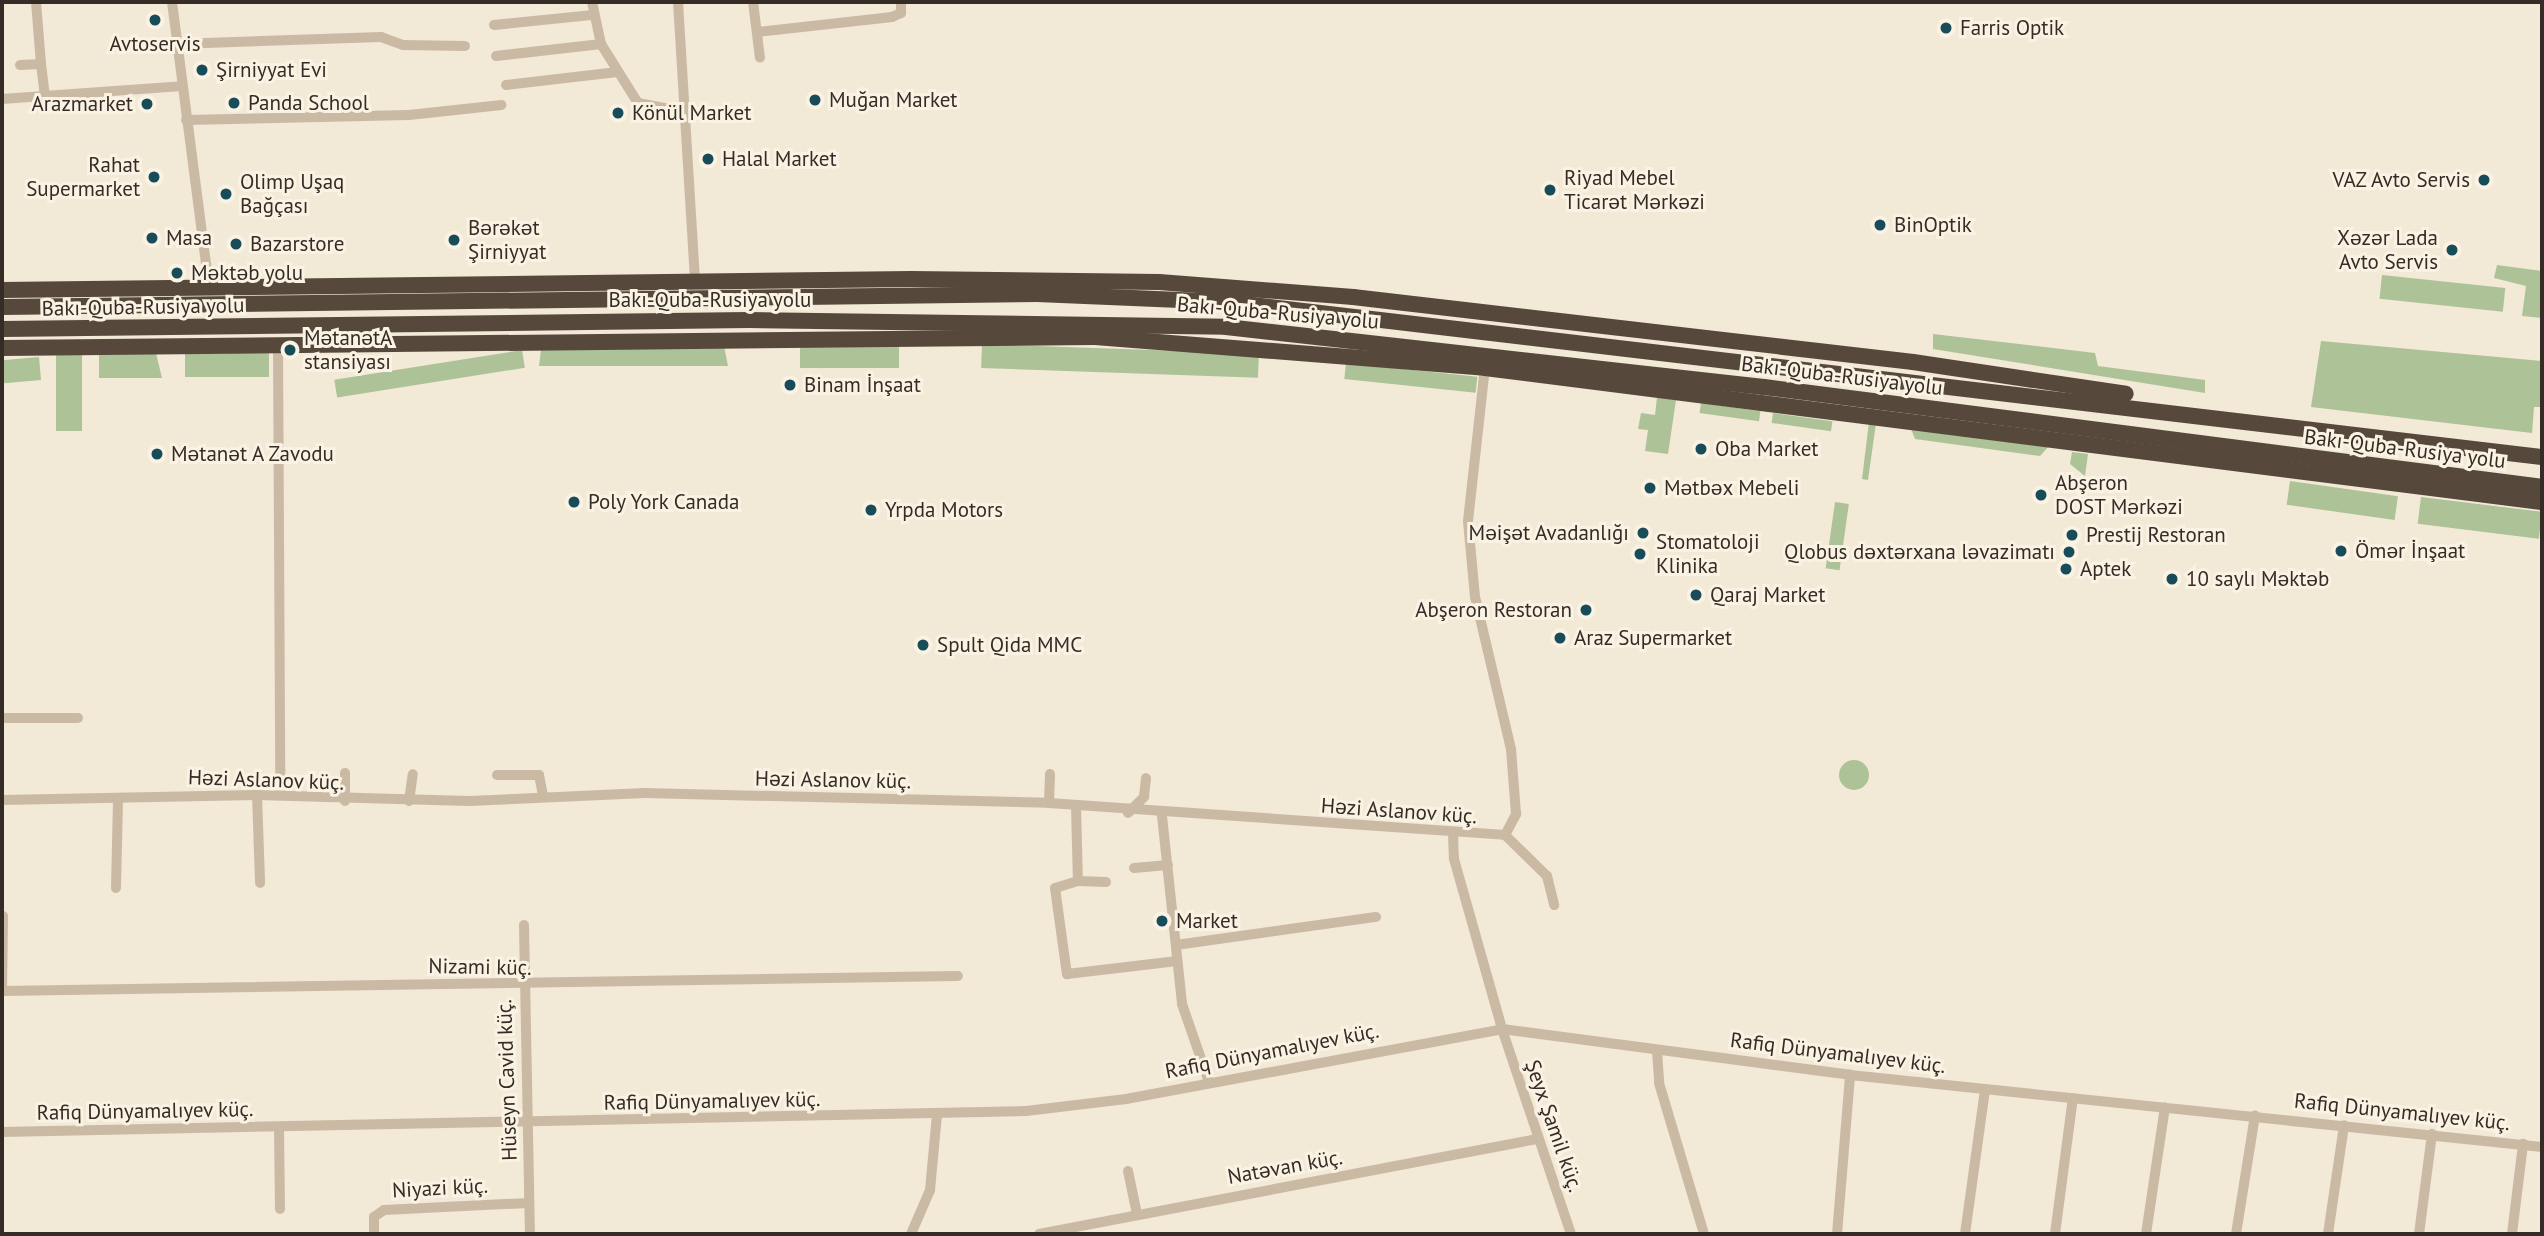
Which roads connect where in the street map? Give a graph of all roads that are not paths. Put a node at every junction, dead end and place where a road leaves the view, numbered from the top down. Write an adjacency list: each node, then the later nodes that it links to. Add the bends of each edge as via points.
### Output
1 (36, 2): 15 (street)
2 (172, 2): 10 (street)
3 (592, 2): 7 (street)
4 (678, 2): 23 (street)
5 (753, 2): 9 (street)
6 (901, 2): 9 (street, via 901,13 892,18)
7 (593, 15): 8 (street); 11 (street)
8 (494, 25)
9 (757, 32): 14 (street)
10 (177, 44): 12 (street, via 382,37 403,45); 19 (street)
11 (601, 44): 13 (street); 17 (street)
12 (465, 46)
13 (496, 55)
14 (760, 58)
15 (41, 64): 16 (street); 20 (street)
16 (20, 65)
17 (617, 72): 18 (street); 23 (street, via 638,103)
18 (506, 85)
19 (182, 86): 20 (street); 24 (street)
20 (45, 96): 21 (street)
21 (2, 99)
22 (501, 105): 24 (street, via 409,115)
23 (685, 112): 25 (street)
24 (186, 120): 26 (street)
25 (695, 282): 26 (highway); 33 (highway, via 1079,280 1353,297 1913,362 2109,391)
26 (209, 289): 27 (highway)
27 (2, 290)
28 (2, 307): 33 (highway, Bakı-Quba-Rusiya yolu, via 1139,297 1348,312)
29 (2, 329): 35 (highway, Bakı-Quba-Rusiya yolu, via 749,320 1226,327 1764,387)
30 (278, 343): 31 (highway); 32 (highway, via 1081,337); 45 (street)
31 (2, 348)
32 (1485, 368): 36 (highway); 56 (street, Həzi Aslanov küç., via 1468,521 1475,597 1499,683 1515,803)
33 (2203, 413): 34 (highway, Bakı-Quba-Rusiya yolu)
34 (2542, 457)
35 (2542, 487)
36 (2542, 502)
37 (2, 718): 38 (street)
38 (78, 718)
39 (345, 773): 49 (street)
40 (413, 774): 50 (street)
41 (1050, 774): 51 (street)
42 (497, 775): 46 (street, via 539,775)
43 (1146, 778): 53 (street, via 1144,797)
44 (257, 795): 45 (street, Həzi Aslanov küç.); 47 (street, Həzi Aslanov küç.); 61 (street)
45 (280, 795): 49 (street, Həzi Aslanov küç.)
46 (543, 796): 50 (street, Həzi Aslanov küç.); 51 (street, Həzi Aslanov küç.)
47 (118, 797): 48 (street, Həzi Aslanov küç.); 62 (street)
48 (2, 800)
49 (345, 801): 50 (street, Həzi Aslanov küç.)
50 (409, 801)
51 (1049, 803): 52 (street, Həzi Aslanov küç.)
52 (1076, 807): 53 (street, Həzi Aslanov küç.); 59 (street)
53 (1128, 813): 54 (street, Həzi Aslanov küç.)
54 (1162, 816): 55 (street, Həzi Aslanov küç.); 57 (street)
55 (1453, 833): 56 (street, Həzi Aslanov küç.); 72 (street, Şeyx Şamil küç., via 1454,859)
56 (1505, 835): 63 (street, via 1547,876)
57 (1168, 864): 58 (street); 67 (street)
58 (1134, 868)
59 (1079, 881): 60 (street); 68 (street, via 1055,888 1067,974)
60 (1106, 882)
61 (260, 883)
62 (116, 888)
63 (1554, 905)
64 (3, 916): 71 (street)
65 (1376, 917): 67 (street)
66 (524, 925): 70 (street, Hüseyn Cavid küç.)
67 (1176, 945): 68 (street)
68 (1177, 961): 75 (street, via 1185,1015)
69 (958, 976): 70 (street, Nizami küç.)
70 (524, 987): 71 (street, Nizami küç.); 81 (street, Hüseyn Cavid küç.)
71 (2, 991)
72 (1502, 1029): 73 (street, Rafiq Dünyamalıyev küç.); 75 (street, Rafiq Dünyamalıyev küç.); 86 (street, Şeyx Şamil küç.)
73 (1657, 1051): 74 (street, Rafiq Dünyamalıyev küç.); 98 (street, via 1659,1083)
74 (1850, 1075): 76 (street, Rafiq Dünyamalıyev küç.); 99 (street)
75 (1209, 1082): 79 (street, Rafiq Dünyamalıyev küç., via 1068,1108)
76 (1985, 1089): 77 (street, Rafiq Dünyamalıyev küç.); 100 (street)
77 (2073, 1098): 78 (street, Rafiq Dünyamalıyev küç.); 101 (street)
78 (2165, 1107): 80 (street, Rafiq Dünyamalıyev küç.); 102 (street)
79 (937, 1115): 81 (street, Rafiq Dünyamalıyev küç.); 95 (street, via 930,1190)
80 (2255, 1116): 82 (street, Rafiq Dünyamalıyev küç.); 103 (street)
81 (528, 1125): 83 (street, Rafiq Dünyamalıyev küç.); 90 (street, Hüseyn Cavid küç.)
82 (2344, 1125): 85 (street, Rafiq Dünyamalıyev küç.); 104 (street)
83 (279, 1128): 84 (street, Rafiq Dünyamalıyev küç.); 91 (street)
84 (2, 1132)
85 (2432, 1134): 87 (street, Rafiq Dünyamalıyev küç.); 105 (street)
86 (1537, 1139): 92 (street, Natəvan küç.); 97 (street, Şeyx Şamil küç.)
87 (2522, 1144): 88 (street, Rafiq Dünyamalıyev küç.); 106 (street)
88 (2542, 1147)
89 (1128, 1171): 92 (street)
90 (529, 1202): 93 (street, Niyazi küç., via 384,1210 374,1217); 94 (street, Hüseyn Cavid küç.)
91 (280, 1209)
92 (1137, 1214): 96 (street, Natəvan küç.)
93 (374, 1234)
94 (530, 1234)
95 (911, 1234)
96 (1039, 1234)
97 (1571, 1234)
98 (1704, 1234)
99 (1837, 1234)
100 (1965, 1234)
101 (2055, 1234)
102 (2146, 1234)
103 (2236, 1234)
104 (2328, 1234)
105 (2419, 1234)
106 (2512, 1234)

